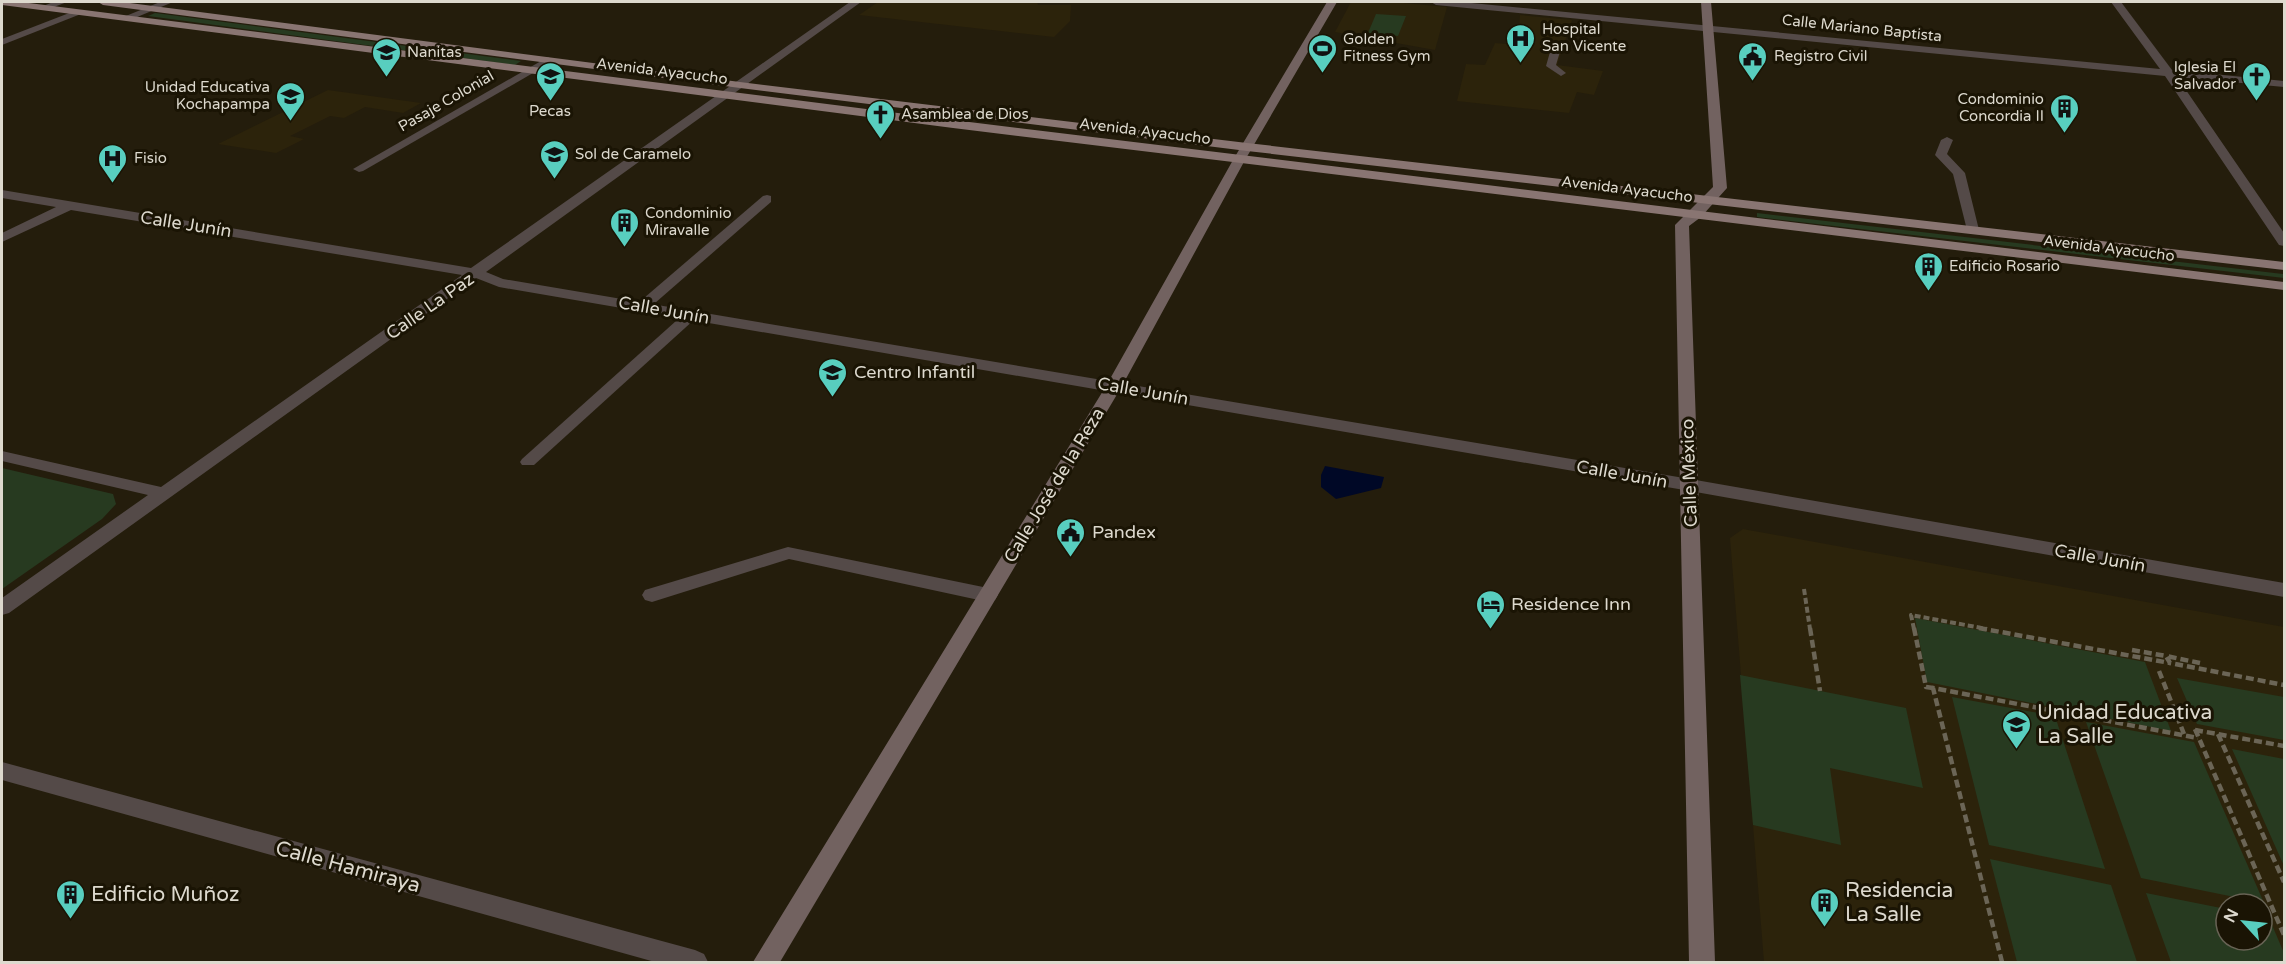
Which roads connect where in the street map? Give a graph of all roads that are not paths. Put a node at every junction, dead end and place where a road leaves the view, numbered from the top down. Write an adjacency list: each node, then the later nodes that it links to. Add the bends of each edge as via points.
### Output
1 (2, 2): 10 (main road, Avenida Ayacucho)
2 (62, 2): 10 (street)
3 (102, 2): 11 (main road, Avenida Ayacucho)
4 (168, 2): 11 (street)
5 (856, 2): 24 (street, Calle La Paz)
6 (1332, 2): 29 (main road, Calle José de la Reza)
7 (1436, 2): 14 (street, Calle Mariano Baptista)
8 (1706, 2): 14 (main road, Calle México)
9 (2115, 2): 22 (street)
10 (46, 7): 12 (main road, Avenida Ayacucho)
11 (152, 8): 13 (street); 15 (main road, Avenida Ayacucho)
12 (81, 12): 13 (main road, Avenida Ayacucho); 16 (street)
13 (126, 18): 18 (main road, Avenida Ayacucho)
14 (1707, 28): 22 (street, Calle Mariano Baptista); 34 (main road, Calle México, via 1720,188)
15 (373, 37): 18 (main road); 19 (main road, Avenida Ayacucho)
16 (2, 42)
17 (1557, 45): 21 (lane, via 1551,66)
18 (351, 47): 20 (main road, Avenida Ayacucho)
19 (548, 60): 20 (lane, Pasaje Colonial); 24 (main road, Avenida Ayacucho)
20 (530, 70): 25 (main road, Avenida Ayacucho); 30 (lane, Pasaje Colonial)
21 (1561, 73)
22 (2169, 73): 23 (street, Calle Mariano Baptista); 37 (street)
23 (2284, 84)
24 (740, 85): 25 (street, Calle La Paz); 26 (main road, Avenida Ayacucho)
25 (724, 96): 27 (main road, Avenida Ayacucho); 39 (street, Calle La Paz)
26 (965, 112): 27 (main road); 29 (main road, Avenida Ayacucho)
27 (953, 124): 29 (main road, Avenida Ayacucho)
28 (1947, 140): 35 (lane, via 1941,155 1959,173)
29 (1243, 154): 34 (main road, Avenida Ayacucho); 43 (main road, Calle José de la Reza)
30 (359, 169)
31 (2, 194): 33 (street, Calle Junín)
32 (768, 200): 41 (lane)
33 (70, 205): 36 (street); 39 (street, Calle Junín)
34 (1702, 207): 35 (main road, Avenida Ayacucho); 40 (main road, Avenida Ayacucho); 46 (main road, Calle México, via 1682,225)
35 (1973, 230): 38 (main road, Avenida Ayacucho)
36 (2, 238)
37 (2284, 242)
38 (2284, 266)
39 (476, 273): 41 (street, Calle Junín, via 499,283); 47 (street, Calle La Paz)
40 (2284, 286)
41 (642, 307): 42 (street, Calle Junín)
42 (691, 315): 43 (street, Calle Junín); 45 (lane)
43 (1114, 386): 46 (street, Calle Junín); 49 (main road, Calle José de la Reza)
44 (2, 456): 47 (street)
45 (528, 462)
46 (1690, 485): 48 (street, Calle Junín); 55 (main road, Calle México)
47 (164, 493): 51 (street, Calle La Paz)
48 (2284, 590)
49 (988, 595): 50 (street, via 788,554); 54 (main road, Calle José de la Reza)
50 (651, 596)
51 (2, 608)
52 (2, 771): 53 (street, Calle Hamiraya)
53 (695, 963)
54 (766, 963)
55 (1702, 963)

